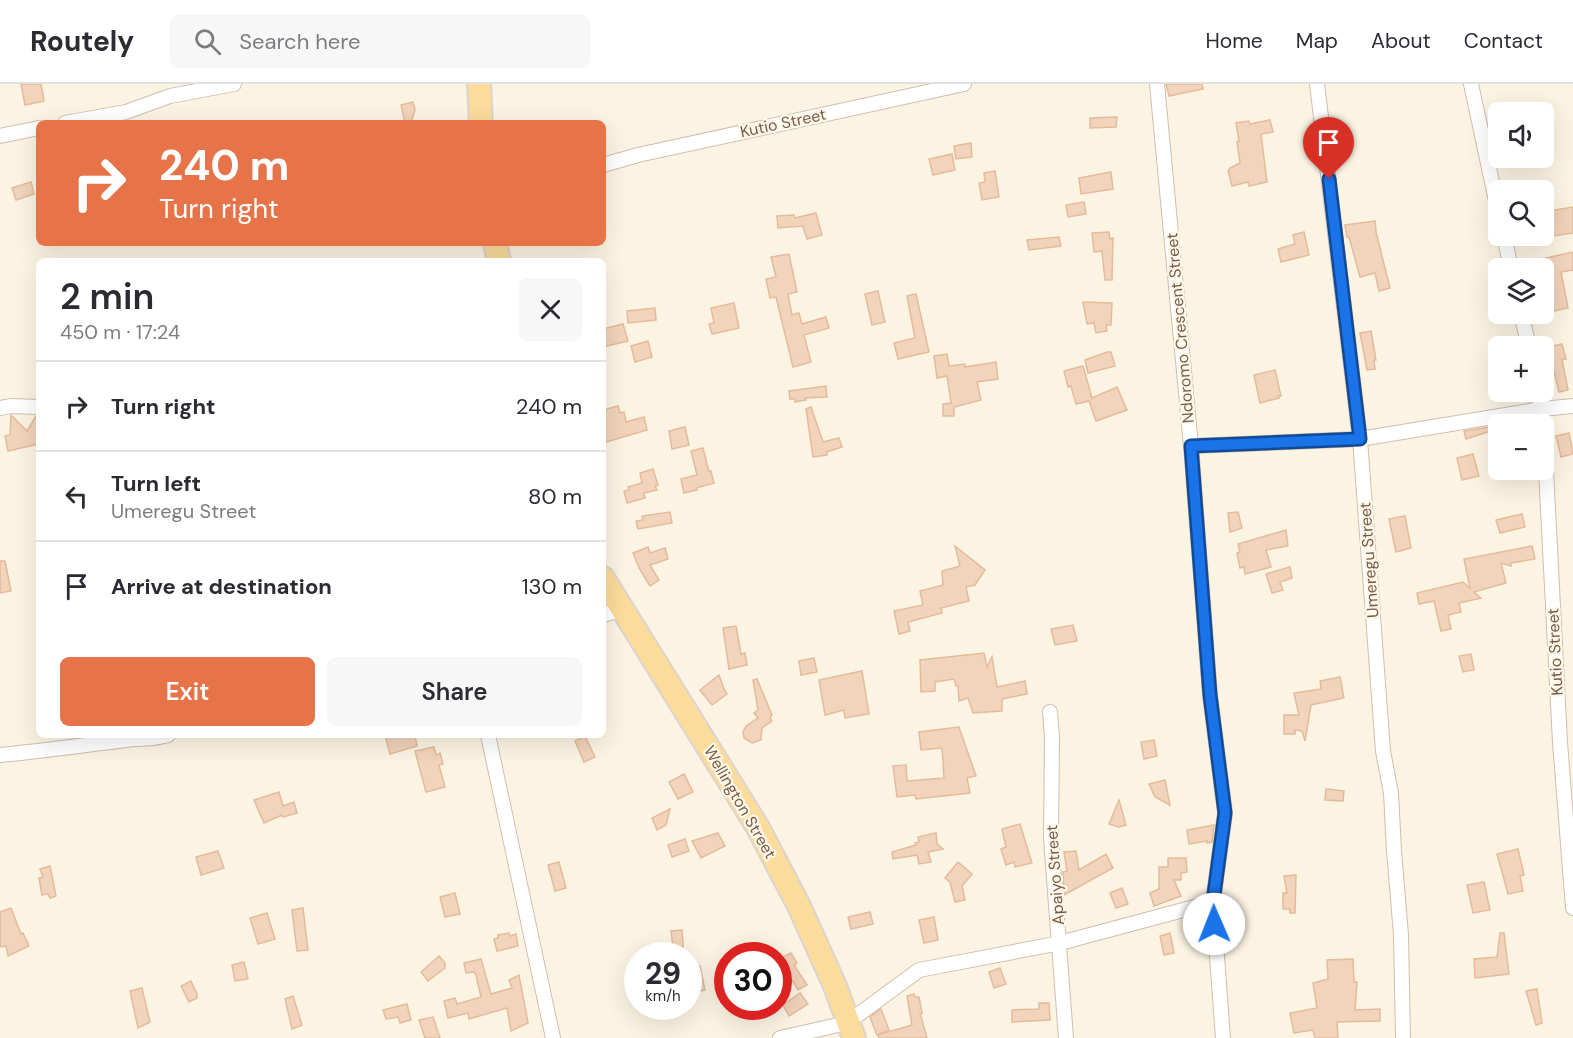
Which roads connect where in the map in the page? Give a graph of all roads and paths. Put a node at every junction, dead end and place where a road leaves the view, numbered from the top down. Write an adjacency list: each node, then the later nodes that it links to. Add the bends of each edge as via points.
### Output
1 (234, 84): 7 (street, via 170,96 126,112)
2 (478, 84): 8 (main road)
3 (964, 84): 11 (street, Kutio Street)
4 (1157, 84): 20 (street, Ndoromo Crescent Street)
5 (1317, 84): 19 (street, Umeregu Street)
6 (1471, 84): 12 (street)
7 (82, 120)
8 (481, 120)
9 (36, 129): 10 (street)
10 (0, 136)
11 (606, 164)
12 (1492, 180)
13 (1541, 402): 17 (street)
14 (36, 406): 16 (street)
15 (1573, 406): 17 (street)
16 (0, 408)
17 (1542, 409): 18 (street); 19 (street)
18 (1542, 414)
19 (1360, 439): 20 (street); 37 (street, Umeregu Street, via 1383,751 1391,793)
20 (1191, 446): 29 (street, Ndoromo Crescent Street, via 1210,695 1225,813)
21 (1548, 480): 27 (street, Kutio Street)
22 (606, 589): 23 (main road, Wellington Street)
23 (612, 612): 32 (main road, Wellington Street, via 757,826 799,906)
24 (1050, 712): 31 (street, Apaiyo Street, via 1051,838)
25 (158, 738): 28 (street)
26 (489, 738): 33 (street)
27 (1567, 742): 30 (street, Kutio Street)
28 (0, 755)
29 (1213, 902): 31 (street); 36 (street, Ndoromo Crescent Street)
30 (1573, 908)
31 (1060, 943): 32 (street, via 920,970); 35 (street, Apaiyo Street)
32 (851, 1031): 34 (street)
33 (554, 1038)
34 (780, 1038)
35 (1066, 1038)
36 (1223, 1038)
37 (1403, 1038)

